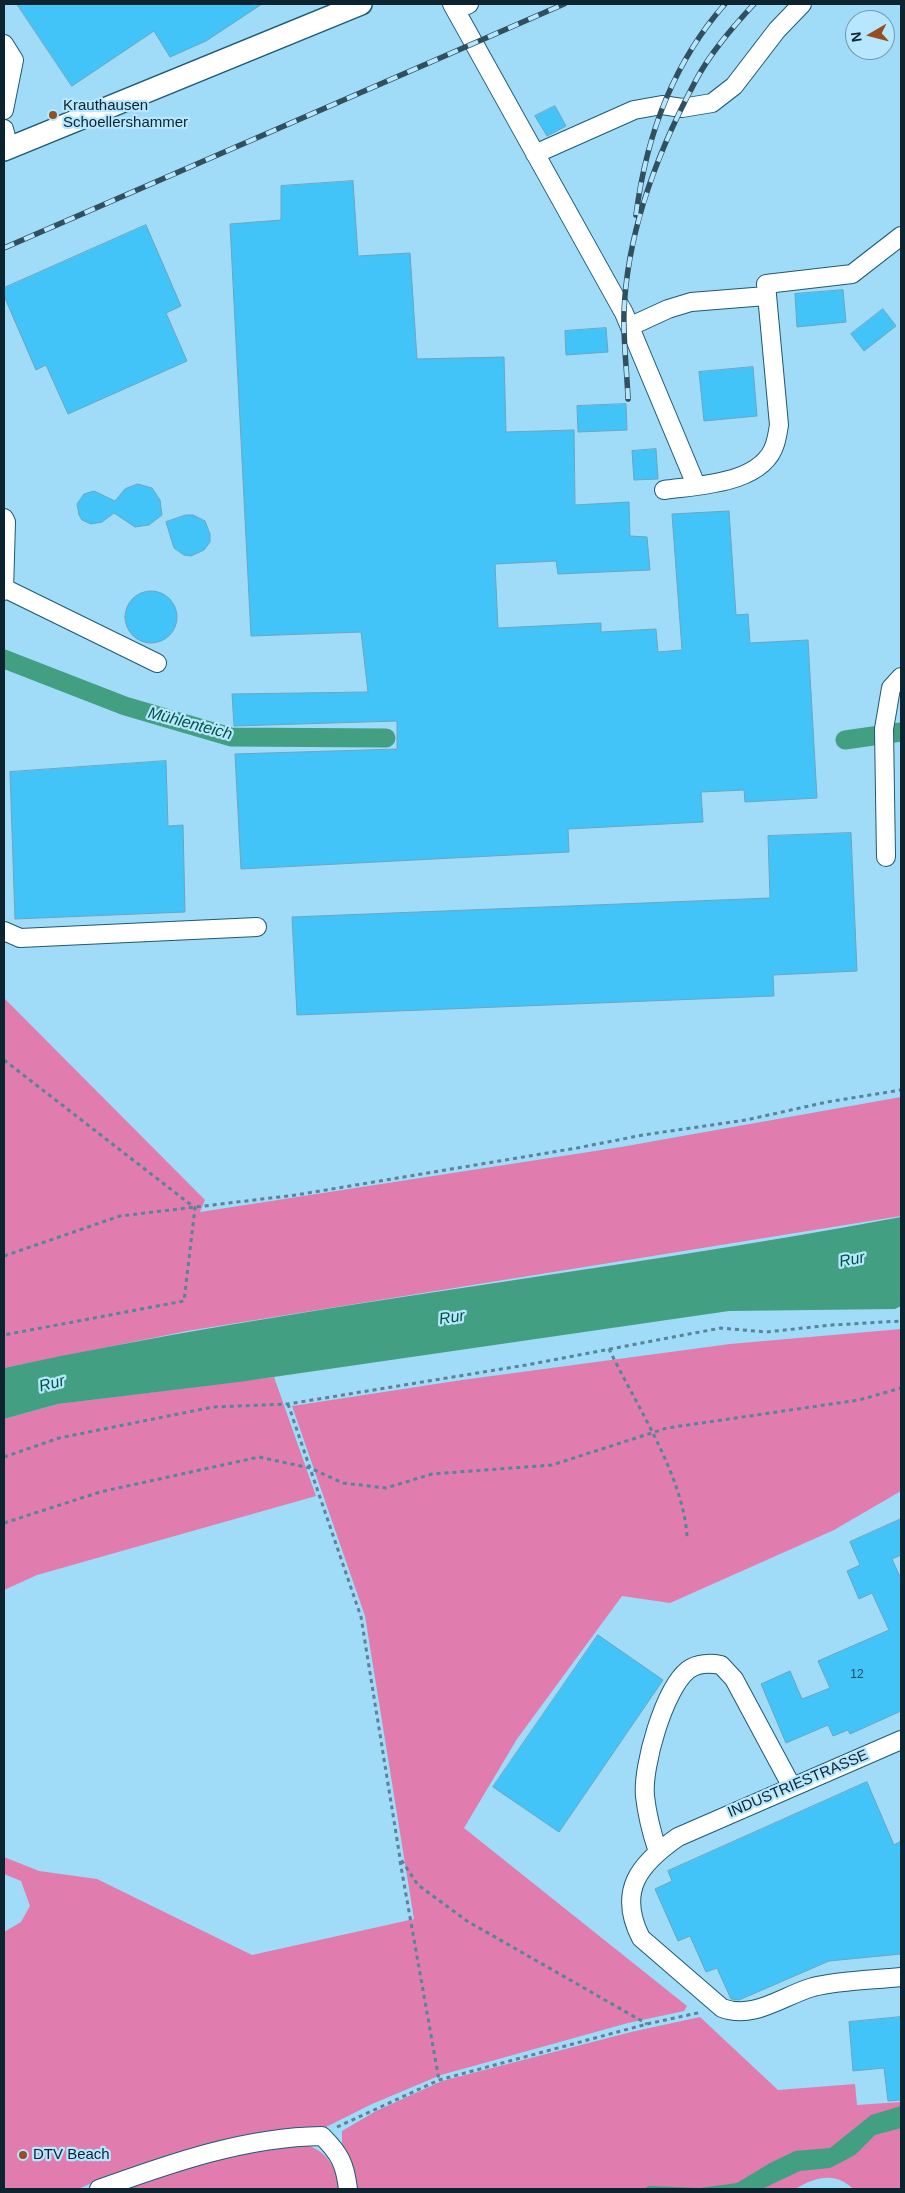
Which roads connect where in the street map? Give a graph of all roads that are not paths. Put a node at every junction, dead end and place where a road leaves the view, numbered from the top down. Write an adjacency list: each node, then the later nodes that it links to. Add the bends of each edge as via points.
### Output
1 (361, 4): 6 (main road)
2 (802, 4): 7 (street, via 777,30 734,86 712,103 634,110)
3 (459, 6): 7 (street)
4 (4, 44): 5 (street, via 14,60)
5 (4, 110)
6 (5, 142)
7 (535, 154): 10 (street)
8 (901, 236): 9 (street, via 852,274 766,284)
9 (766, 296): 10 (street, via 691,302); 11 (street, via 779,425 775,445 763,464 741,477)
10 (631, 326): 11 (street)
11 (696, 485): 12 (street)
12 (664, 490)
13 (4, 518): 14 (street)
14 (4, 589): 15 (street)
15 (157, 663)
16 (901, 677): 17 (street, via 891,688 884,729)
17 (886, 857)
18 (257, 927): 19 (street, via 20,938)
19 (4, 931)
20 (901, 1740): 21 (street, INDUSTRIESTRASSE)
21 (792, 1787): 22 (street, INDUSTRIESTRASSE, via 695,1828); 22 (street, via 734,1679 721,1665 708,1663 688,1670 671,1693 648,1759 645,1794)
22 (658, 1852): 23 (street, INDUSTRIESTRASSE, via 642,1870 631,1892 633,1923 641,1938 722,2008 735,2013 749,2012 813,1987)
23 (901, 1977)
24 (99, 2189): 25 (street, via 198,2154 296,2136 322,2136 338,2151 346,2171)
25 (348, 2189)

